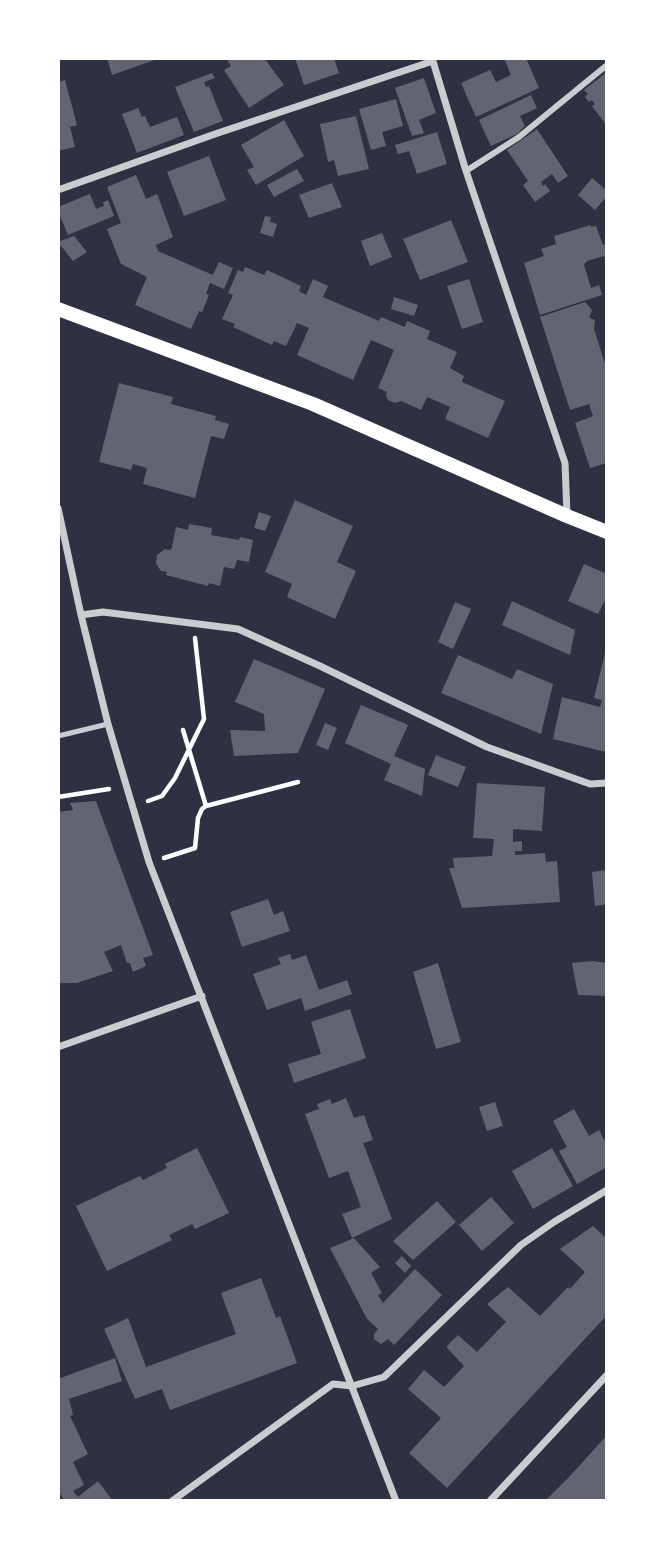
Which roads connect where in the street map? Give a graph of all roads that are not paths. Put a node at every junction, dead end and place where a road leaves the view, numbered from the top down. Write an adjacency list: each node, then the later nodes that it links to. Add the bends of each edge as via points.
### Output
1 (433, 59): 3 (street); 4 (street)
2 (607, 65): 3 (street, via 519,137)
3 (466, 171): 7 (street, via 565,463)
4 (58, 190)
5 (58, 309): 7 (main road, via 313,404)
6 (58, 508): 9 (street)
7 (567, 516): 8 (main road)
8 (607, 532)
9 (81, 615): 10 (street); 12 (street, via 103,612 238,629 486,747 590,784)
10 (108, 724): 11 (lane); 13 (street, via 149,862)
11 (58, 736)
12 (607, 783)
13 (202, 996): 14 (street); 17 (street)
14 (58, 1047)
15 (607, 1190): 17 (street, via 522,1245 384,1377)
16 (607, 1375): 20 (street)
17 (352, 1386): 18 (street, via 333,1384); 19 (street)
18 (172, 1501)
19 (396, 1501)
20 (490, 1501)

